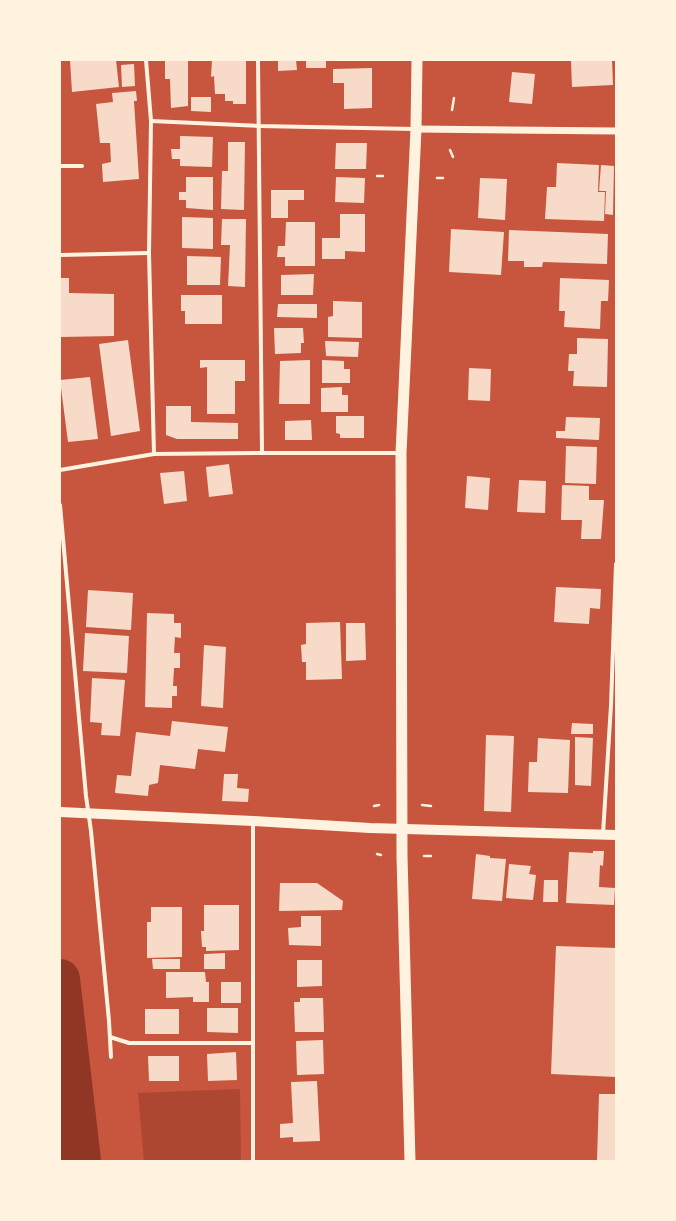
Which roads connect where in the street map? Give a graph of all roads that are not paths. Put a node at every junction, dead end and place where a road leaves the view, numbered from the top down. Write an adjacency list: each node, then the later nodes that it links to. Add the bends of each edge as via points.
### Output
1 (146, 60): 4 (street)
2 (258, 60): 5 (street)
3 (417, 60): 6 (highway)
4 (151, 121): 5 (street); 10 (street)
5 (259, 126): 6 (street); 12 (street)
6 (416, 129): 7 (street); 13 (highway)
7 (616, 132)
8 (60, 166): 9 (street)
9 (82, 166)
10 (149, 253): 11 (street); 14 (street)
11 (60, 255)
12 (262, 452): 13 (street); 14 (street)
13 (401, 453): 22 (highway)
14 (154, 454): 15 (street)
15 (60, 470)
16 (60, 505): 20 (street)
17 (616, 564): 18 (street)
18 (614, 706): 23 (street)
19 (60, 812): 20 (main road)
20 (83, 813): 21 (main road); 25 (street, via 91,831)
21 (253, 821): 22 (main road); 26 (street)
22 (402, 829): 23 (main road); 29 (highway)
23 (603, 834): 24 (main road)
24 (616, 835)
25 (110, 1036): 26 (street, via 129,1043); 27 (street)
26 (253, 1043): 28 (street)
27 (111, 1057)
28 (252, 1161)
29 (410, 1161)

